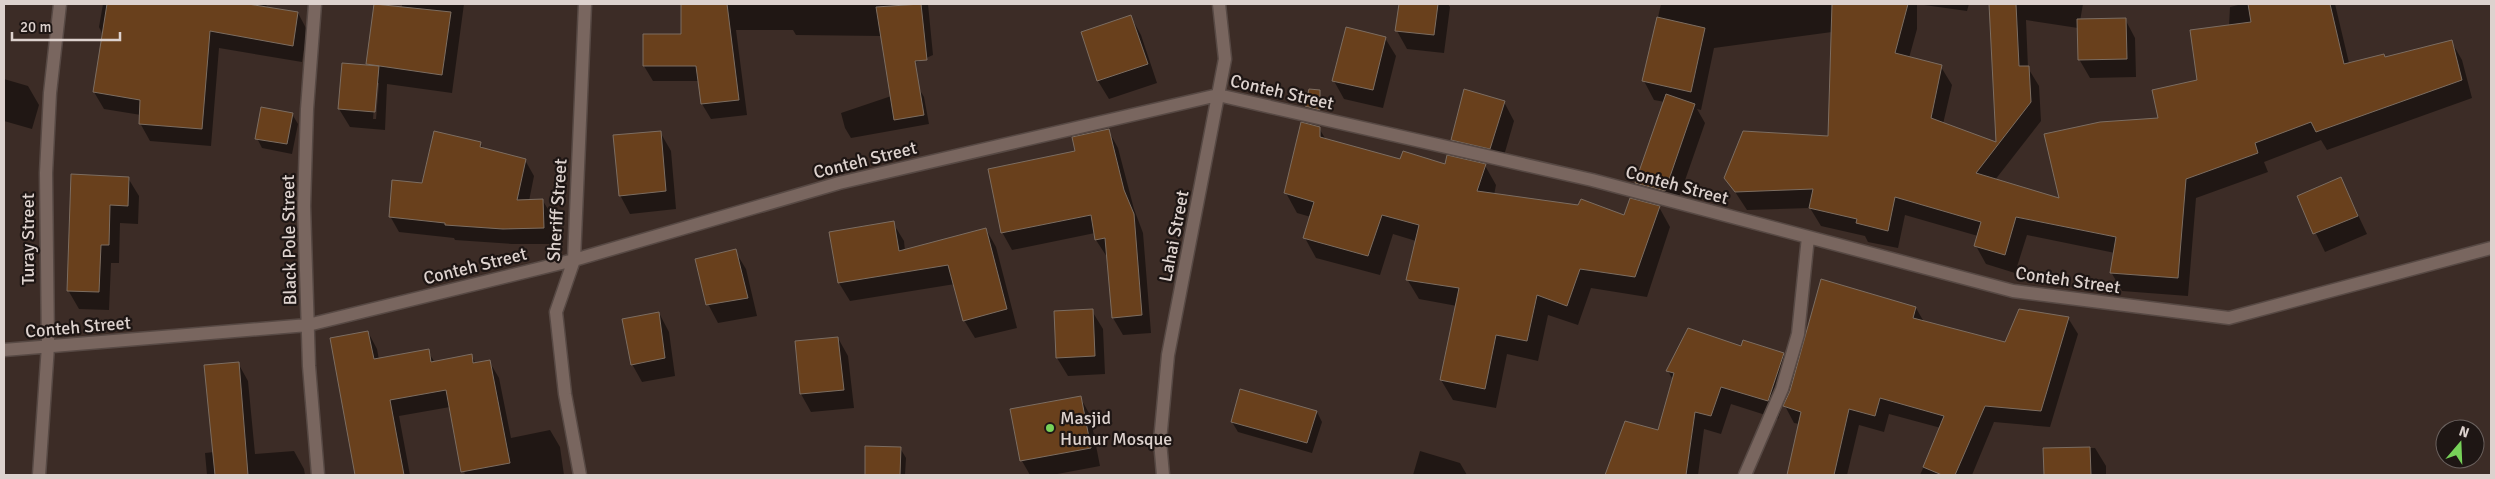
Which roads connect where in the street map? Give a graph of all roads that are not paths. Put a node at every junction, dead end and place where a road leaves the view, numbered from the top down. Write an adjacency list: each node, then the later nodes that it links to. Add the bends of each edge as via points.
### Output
1 (60, 4): 10 (street, Turay Street, via 50,93 46,173)
2 (315, 4): 9 (street, Black Pole Street, via 304,206)
3 (584, 4): 8 (street, Sheriff Street)
4 (1219, 4): 5 (street, Lahai Street, via 1225,58)
5 (1218, 95): 6 (street, Conteh Street, via 1592,180); 8 (street, Conteh Street, via 839,183); 15 (street, Lahai Street, via 1168,355 1160,441)
6 (1808, 237): 7 (street, Conteh Street, via 2013,291 2229,318); 16 (street, via 1798,334 1782,389)
7 (2491, 248)
8 (574, 260): 9 (street, Conteh Street); 14 (street, Sheriff Street, via 556,312 565,394)
9 (308, 325): 10 (street, Conteh Street); 13 (street, Black Pole Street)
10 (48, 346): 11 (street, Conteh Street); 12 (street, Turay Street)
11 (4, 350)
12 (39, 475)
13 (318, 475)
14 (580, 475)
15 (1164, 475)
16 (1745, 475)

